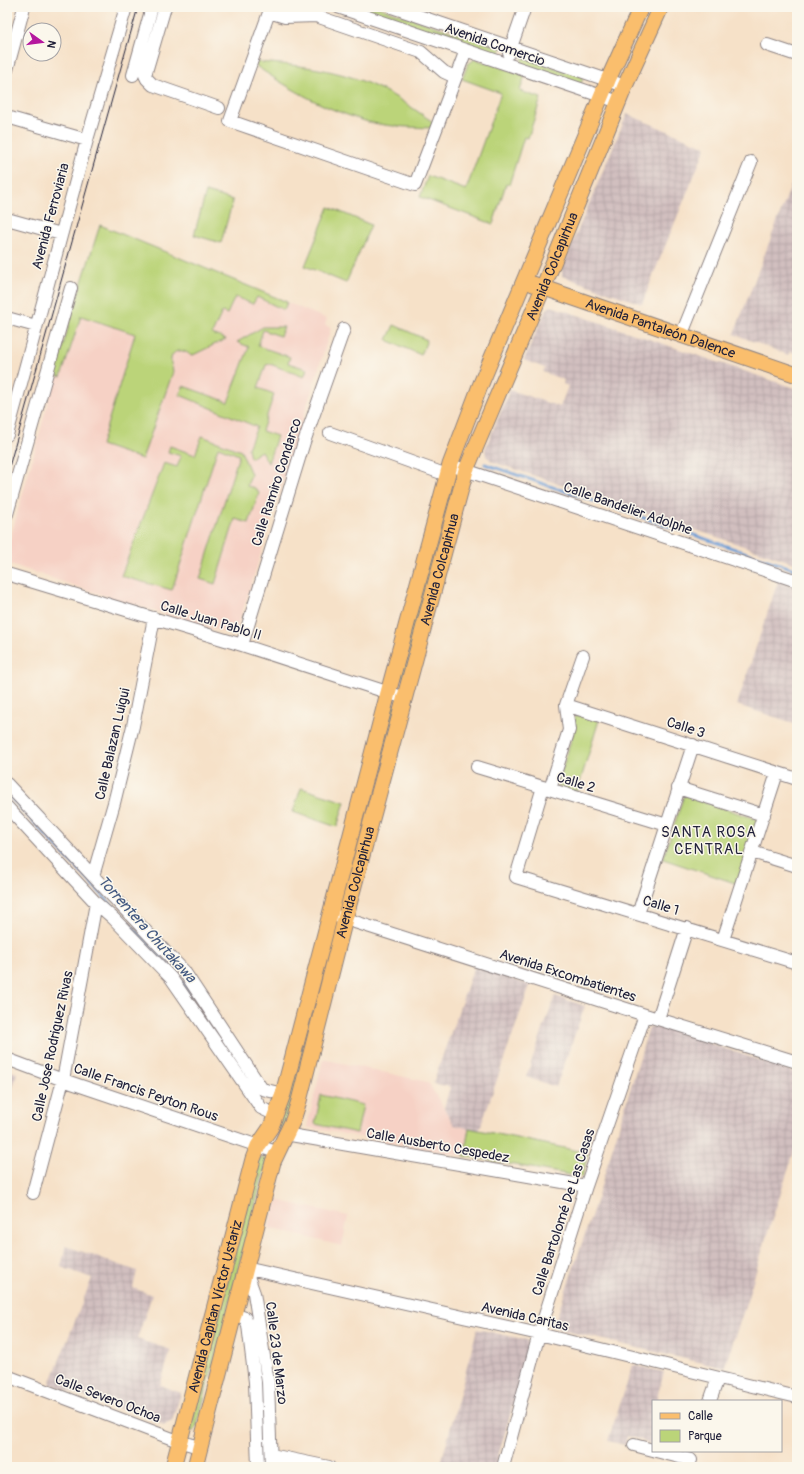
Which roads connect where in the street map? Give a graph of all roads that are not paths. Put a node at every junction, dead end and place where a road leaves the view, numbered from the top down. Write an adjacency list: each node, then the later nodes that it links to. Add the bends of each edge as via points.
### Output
1 (24, 7): 16 (street)
2 (126, 7): 25 (street, Avenida Ferroviaria)
3 (152, 7): 17 (street)
4 (164, 7): 23 (street, via 145,75 147,79 153,85)
5 (338, 7): 13 (street, Avenida Comercio)
6 (392, 7): 12 (street, Avenida Comercio)
7 (525, 7): 12 (street)
8 (641, 7): 19 (main road)
9 (661, 7): 20 (main road, Avenida Colcapirhua)
10 (270, 9): 18 (street, via 285,17 316,16 421,52 444,72); 18 (street, via 230,121 416,185)
11 (767, 45): 14 (street)
12 (512, 47): 15 (street); 19 (street, Avenida Comercio)
13 (466, 50): 15 (street, Avenida Comercio); 18 (street)
14 (797, 55)
15 (506, 64): 21 (street, Avenida Comercio)
16 (7, 70)
17 (133, 75)
18 (456, 76)
19 (608, 80): 20 (street, Avenida Comercio); 21 (main road)
20 (625, 86): 22 (main road, Avenida Colcapirhua)
21 (602, 96): 22 (street, Avenida Comercio); 29 (main road, Avenida Colcapirhua)
22 (619, 102): 31 (main road, Avenida Colcapirhua)
23 (219, 108)
24 (7, 117): 25 (street)
25 (87, 140): 28 (street, Avenida Ferroviaria)
26 (751, 162): 35 (street)
27 (7, 219): 28 (street)
28 (61, 234): 33 (street, Avenida Ferroviaria)
29 (525, 281): 31 (main road, Avenida Pantaleón Dalence); 39 (main road, Avenida Colcapirhua, via 480,386)
30 (71, 288): 41 (street)
31 (543, 288): 35 (main road, Avenida Pantaleón Dalence); 40 (main road, Avenida Colcapirhua)
32 (7, 318): 33 (street)
33 (36, 326): 38 (street, Avenida Ferroviaria)
34 (344, 329): 45 (street, Calle Ramiro Condarco, via 304,442)
35 (681, 336): 36 (main road, Avenida Pantaleón Dalence)
36 (797, 375)
37 (330, 433): 39 (street, Calle Bandelier Adolphe)
38 (7, 435)
39 (448, 470): 40 (street, Calle Bandelier Adolphe); 47 (main road, Avenida Colcapirhua)
40 (466, 470): 43 (street, Calle Bandelier Adolphe); 48 (main road, Avenida Colcapirhua)
41 (7, 514)
42 (7, 574): 44 (street, Calle Juan Pablo II)
43 (797, 581)
44 (154, 618): 45 (street, Calle Juan Pablo II); 62 (street, Calle Balazan Luigui, via 133,726)
45 (242, 645): 47 (street, Calle Juan Pablo II)
46 (583, 656): 49 (street)
47 (388, 693): 48 (street, Calle Juan Pablo II); 64 (main road, Avenida Colcapirhua)
48 (405, 698): 66 (main road, Avenida Colcapirhua)
49 (566, 705): 50 (street, Calle 3); 55 (street, via 569,730)
50 (693, 745): 52 (street, Calle 3); 56 (street)
51 (477, 767): 55 (street, Calle 2)
52 (778, 773): 53 (street, Calle 3); 58 (street)
53 (797, 779)
54 (7, 784): 62 (street)
55 (547, 788): 59 (street, Calle 2); 65 (street, Calle 1, via 516,877)
56 (678, 788): 58 (street); 59 (street)
57 (7, 807): 63 (street)
58 (764, 815): 60 (street)
59 (667, 824): 65 (street)
60 (752, 852): 61 (street); 68 (street)
61 (797, 866)
62 (93, 876): 75 (street, via 184,971 262,1089)
63 (96, 903): 74 (street, Calle Jose Rodriguez Rivas); 76 (street, via 171,978 261,1108)
64 (330, 914): 66 (street, Avenida Excombatientes); 75 (main road, Avenida Colcapirhua)
65 (638, 914): 67 (street, Calle 1)
66 (345, 919): 70 (street, Avenida Excombatientes); 77 (main road, Avenida Colcapirhua, via 299,1101)
67 (687, 928): 68 (street, Calle 1); 71 (street)
68 (723, 940): 69 (street, Calle 1)
69 (797, 963)
70 (645, 1015): 71 (street, Avenida Excombatientes); 80 (street, Calle Bartolomé De Las Casas)
71 (658, 1019): 73 (street, Avenida Excombatientes)
72 (7, 1059): 74 (street, Calle Francis Peyton Rous)
73 (797, 1062)
74 (63, 1080): 78 (street, Calle Francis Peyton Rous); 81 (street, Calle Jose Rodriguez Rivas)
75 (283, 1094): 76 (main road, Avenida Colcapirhua)
76 (276, 1115): 78 (main road, Avenida Colcapirhua)
77 (285, 1134): 79 (main road, Avenida Colcapirhua); 80 (street, Calle Ausberto Cespedez)
78 (258, 1146): 79 (street, Calle Francis Peyton Rous); 89 (main road, Avenida Capitan Víctor Ustariz)
79 (276, 1152): 82 (main road, Avenida Capitan Víctor Ustariz)
80 (586, 1186): 84 (street, Calle Bartolomé De Las Casas)
81 (33, 1193)
82 (245, 1268): 83 (main road, Avenida Capitan Víctor Ustariz); 84 (street, Avenida Caritas); 95 (street, Calle 23 de Marzo, via 254,1293 268,1382)
83 (233, 1314): 91 (main road, Avenida Capitan Víctor Ustariz); 98 (street, via 244,1318 248,1326 255,1382)
84 (539, 1334): 86 (street, Avenida Caritas); 100 (street, Calle Bartolomé De Las Casas)
85 (7, 1376): 89 (street, Calle Severo Ochoa)
86 (718, 1378): 87 (street, Avenida Caritas); 88 (street)
87 (797, 1397)
88 (710, 1400)
89 (178, 1441): 91 (street, Calle Severo Ochoa); 96 (main road, Avenida Capitan Víctor Ustariz)
90 (634, 1446): 92 (street)
91 (199, 1447): 97 (main road, Avenida Capitan Víctor Ustariz)
92 (652, 1450)
93 (660, 1452): 94 (street)
94 (692, 1459)
95 (271, 1461): 99 (street)
96 (172, 1467)
97 (195, 1467)
98 (258, 1467)
99 (328, 1467)
100 (503, 1467)

